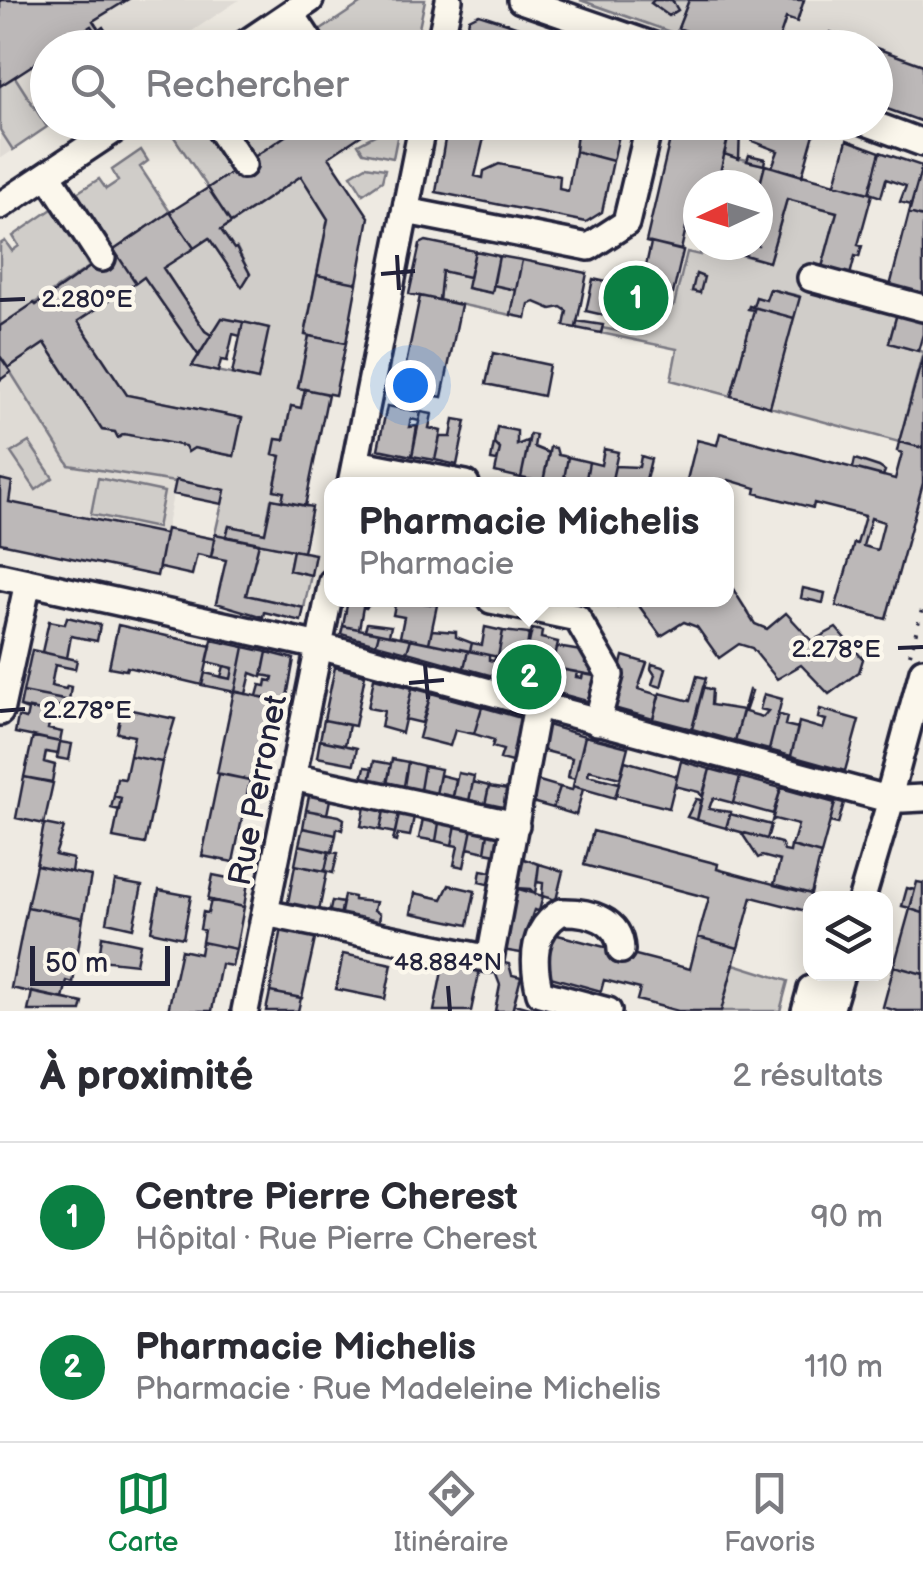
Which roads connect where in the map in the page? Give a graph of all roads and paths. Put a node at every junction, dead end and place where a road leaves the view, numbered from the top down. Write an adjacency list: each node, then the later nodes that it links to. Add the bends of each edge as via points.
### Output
1 (449, 0): 6 (street)
2 (521, 0): 7 (street)
3 (301, 6): 4 (street); 5 (street)
4 (266, 30)
5 (308, 30)
6 (443, 30)
7 (608, 30)
8 (893, 132): 13 (street)
9 (99, 140): 15 (street)
10 (227, 140): 14 (street)
11 (420, 140): 17 (street)
12 (646, 140): 17 (street, via 626,223 589,247)
13 (923, 143)
14 (243, 164)
15 (48, 174): 16 (street); 18 (street)
16 (0, 206)
17 (406, 211): 21 (street)
18 (102, 258)
19 (811, 278): 20 (street)
20 (923, 308)
21 (353, 474): 22 (street)
22 (387, 477)
23 (0, 576): 24 (street)
24 (28, 582): 27 (street); 30 (street)
25 (327, 607): 27 (street, Rue Perronet)
26 (524, 607): 31 (street, via 577,618 610,675)
27 (319, 646): 29 (street); 33 (street, Rue Perronet)
28 (923, 671): 32 (street)
29 (537, 706): 31 (street); 35 (street)
30 (0, 712)
31 (597, 722): 34 (street)
32 (914, 739): 34 (street)
33 (292, 777): 35 (street); 37 (street, Rue Perronet)
34 (898, 798): 36 (street)
35 (516, 825): 37 (street, via 490,959)
36 (865, 891)
37 (265, 914): 41 (street, Rue Perronet)
38 (621, 950): 42 (street, via 610,922 561,912 542,928 535,954 540,993)
39 (831, 981): 43 (street, via 811,990)
40 (839, 981): 44 (street)
41 (245, 1011)
42 (608, 1011)
43 (805, 1011)
44 (830, 1011)

